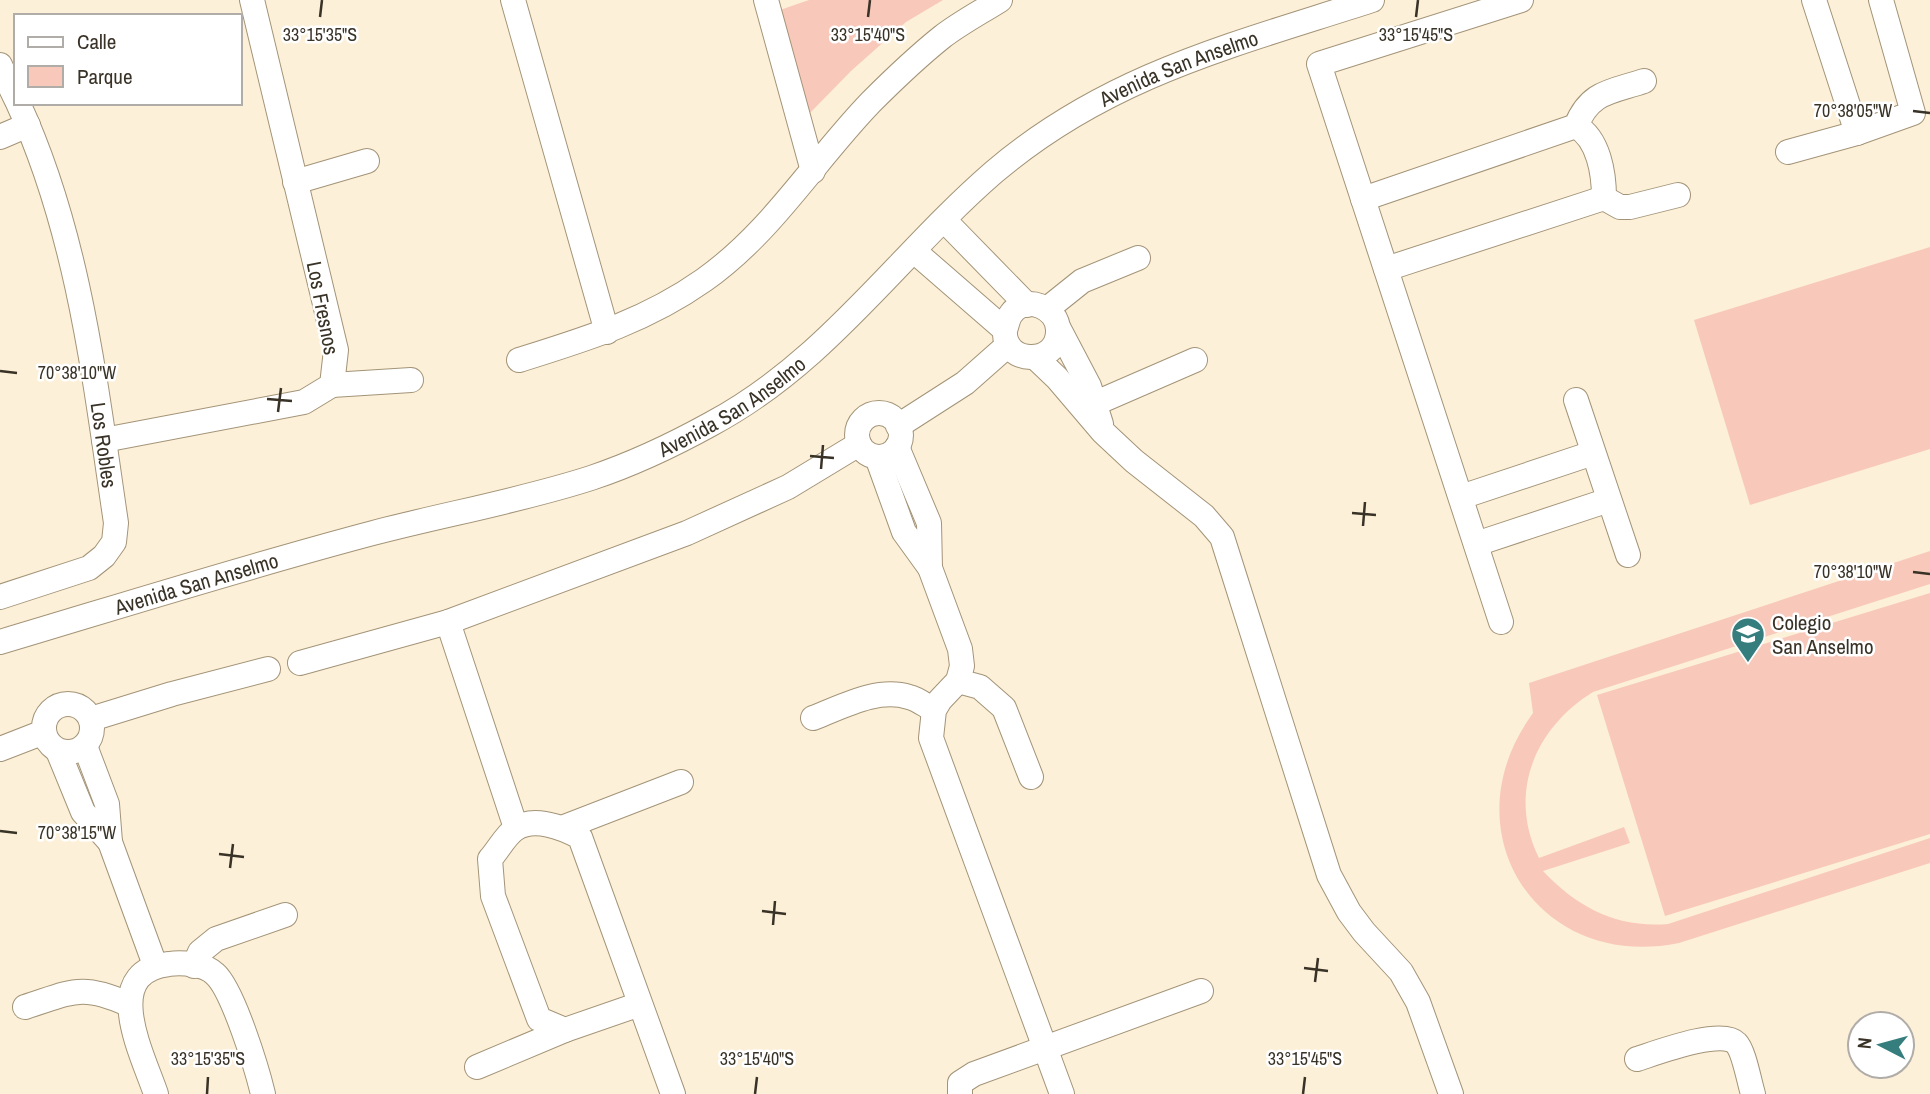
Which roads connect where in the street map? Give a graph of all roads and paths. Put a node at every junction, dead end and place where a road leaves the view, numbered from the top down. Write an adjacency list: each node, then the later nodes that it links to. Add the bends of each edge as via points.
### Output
1 (513, 0): 29 (street)
2 (766, 0): 19 (street)
3 (1000, 0): 19 (street, via 913,63 870,104)
4 (1373, 0): 24 (street, Avenida San Anselmo, via 1182,61 1117,90 1027,146)
5 (1521, 0): 23 (street, via 1319,64)
6 (1814, 0): 15 (street)
7 (1881, 0): 13 (street)
8 (249, 12): 20 (street, Los Fresnos)
9 (0, 63): 11 (street, Los Robles)
10 (1644, 81): 14 (street, via 1594,97)
11 (14, 95)
12 (20, 109): 16 (street); 39 (street, Los Robles, via 53,195 84,312)
13 (1922, 110): 15 (street)
14 (1576, 126): 22 (street, via 1591,139); 23 (street)
15 (1857, 133): 17 (street)
16 (0, 137)
17 (1787, 152)
18 (367, 161): 20 (street)
19 (813, 171): 29 (street, via 753,239 706,279)
20 (295, 182): 35 (street, Los Fresnos, via 336,350)
21 (1678, 195): 22 (street, via 1630,207)
22 (1604, 198): 27 (street)
23 (1363, 199): 27 (street)
24 (945, 220): 25 (street, Avenida San Anselmo); 28 (street)
25 (914, 251): 30 (street); 49 (street, Avenida San Anselmo, via 834,334 768,389 715,423 633,462 548,490 323,546)
26 (1138, 258): 28 (street, via 1082,281)
27 (1386, 269): 42 (street)
28 (1044, 314): 30 (street, via 1017,308 1010,315); 31 (street, via 1058,338 1045,355); 37 (street)
29 (607, 332): 32 (street)
30 (1007, 337): 31 (street, via 1016,353); 40 (street, via 965,383)
31 (1035, 358): 38 (street)
32 (519, 360)
33 (1195, 360): 37 (street)
34 (411, 380): 35 (street)
35 (332, 385): 39 (street, Los Fresnos, via 304,402)
36 (1576, 400): 41 (street)
37 (1096, 403): 38 (street)
38 (1103, 432): 80 (street, via 1204,516 1222,537 1329,875 1349,912 1401,972 1418,1002)
39 (104, 440): 46 (street, Los Robles, via 116,523 114,542 89,568)
40 (883, 444): 47 (street, via 687,533); 52 (street, via 904,532 930,568 960,649)
41 (1593, 453): 42 (street); 43 (street)
42 (1461, 497): 44 (street)
43 (1609, 500): 44 (street); 45 (street)
44 (1476, 544): 48 (street)
45 (1628, 555)
46 (0, 597)
47 (448, 622): 50 (street); 61 (street)
48 (1501, 622)
49 (0, 642)
50 (300, 663)
51 (268, 668): 55 (street)
52 (958, 681): 53 (street); 59 (street, via 981,687 1004,708)
53 (934, 710): 54 (street, via 909,697 888,694); 72 (street, via 931,738)
54 (813, 718)
55 (91, 719): 56 (street, via 81,707 58,706 47,716); 57 (street, via 91,736)
56 (51, 741): 57 (street, via 74,752); 58 (street); 63 (street, via 83,812)
57 (85, 746): 63 (street, via 107,804)
58 (0, 749)
59 (1031, 777)
60 (681, 782): 62 (street)
61 (516, 828): 62 (street, via 539,823); 71 (street, via 490,859 493,896 538,1019)
62 (562, 828): 69 (street, via 580,837)
63 (110, 842): 65 (street)
64 (285, 915): 66 (street, via 216,939 206,945)
65 (155, 965): 66 (street); 68 (street, via 135,982)
66 (194, 966): 76 (street, via 215,973 228,994)
67 (1201, 991): 72 (street)
68 (128, 1004): 70 (street, via 89,990); 75 (street)
69 (640, 1004): 71 (street); 77 (street)
70 (25, 1007)
71 (565, 1030): 74 (street)
72 (1045, 1049): 78 (street, via 974,1074 960,1083); 79 (street)
73 (1637, 1059): 81 (street, via 1713,1037 1733,1039 1739,1045)
74 (477, 1067)
75 (156, 1094)
76 (263, 1094)
77 (673, 1094)
78 (960, 1094)
79 (1062, 1094)
80 (1451, 1094)
81 (1752, 1094)

